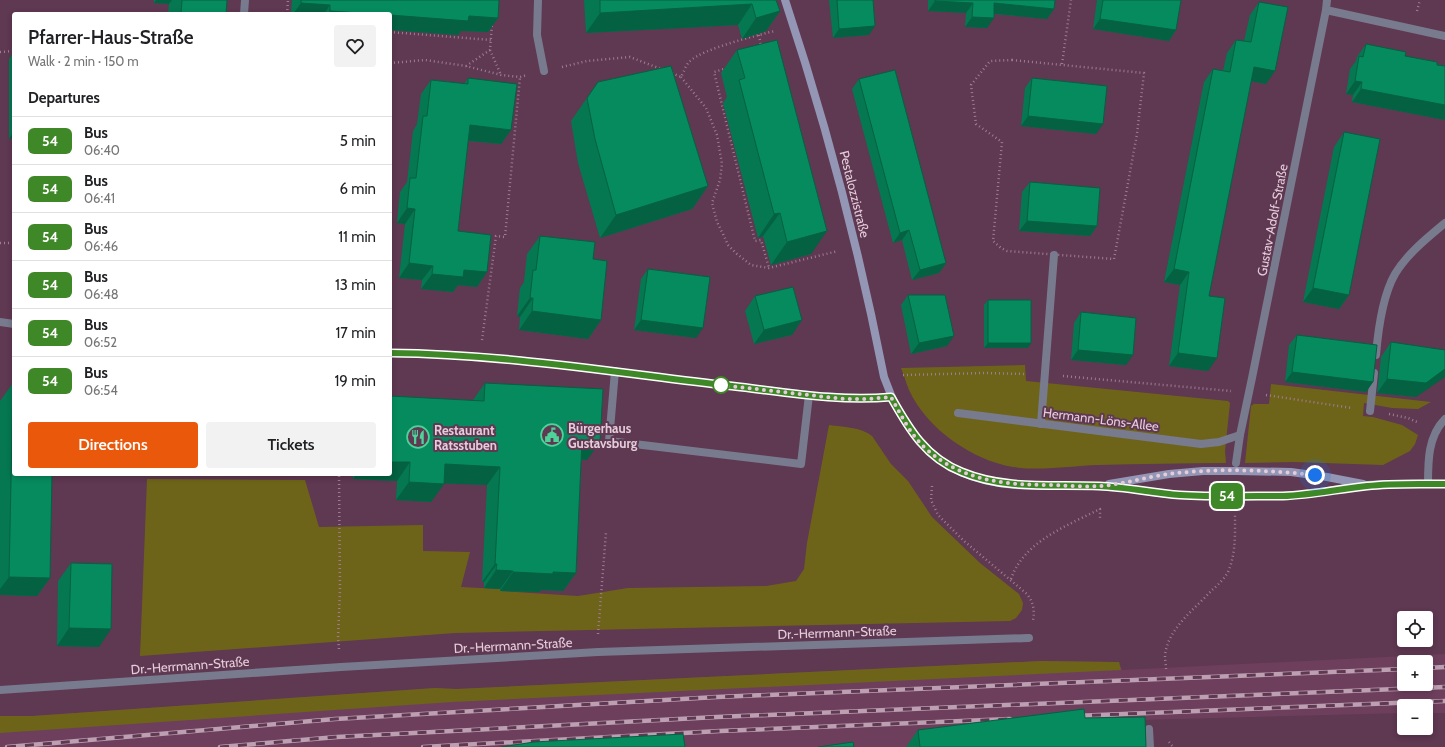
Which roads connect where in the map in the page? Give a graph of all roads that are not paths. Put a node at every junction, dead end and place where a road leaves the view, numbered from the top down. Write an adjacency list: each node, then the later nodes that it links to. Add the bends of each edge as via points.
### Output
1 (245, 0): 6 (street)
2 (538, 0): 8 (street, via 536,35)
3 (785, 0): 16 (main road, Pestalozzistraße, via 843,191 884,377)
4 (1326, 0): 5 (street, Gustav-Adolf-Straße)
5 (1326, 10): 7 (street); 21 (street, Gustav-Adolf-Straße)
6 (244, 12)
7 (1445, 36)
8 (544, 71)
9 (1445, 223): 17 (street, via 1406,260 1395,275 1384,301 1377,338)
10 (1054, 255): 20 (street)
11 (0, 322): 12 (street)
12 (12, 324)
13 (392, 352): 14 (street, via 479,356)
14 (616, 371): 15 (street); 15 (street, via 609,441 801,464)
15 (809, 395): 16 (street, via 858,399)
16 (891, 397): 26 (main road, Pestalozzistraße, via 907,426 924,447 944,463 962,472 987,481 1019,485)
17 (1370, 411)
18 (958, 414): 20 (street, Hermann-Löns-Allee)
19 (1445, 418): 23 (street, via 1436,429 1432,440 1428,458)
20 (1041, 424): 21 (street, Hermann-Löns-Allee, via 1201,444 1219,442)
21 (1240, 435): 22 (street, Gustav-Adolf-Straße)
22 (1236, 463)
23 (1428, 484): 24 (main road); 25 (main road)
24 (1445, 484)
25 (1368, 485): 26 (main road, via 1314,494 1243,496 1180,495); 26 (main road, via 1327,476 1291,472 1203,471)
26 (1100, 486)
27 (1029, 638): 28 (street, Dr.-Herrmann-Straße, via 598,652)
28 (0, 690)
29 (1149, 729): 30 (street)
30 (1150, 747)

